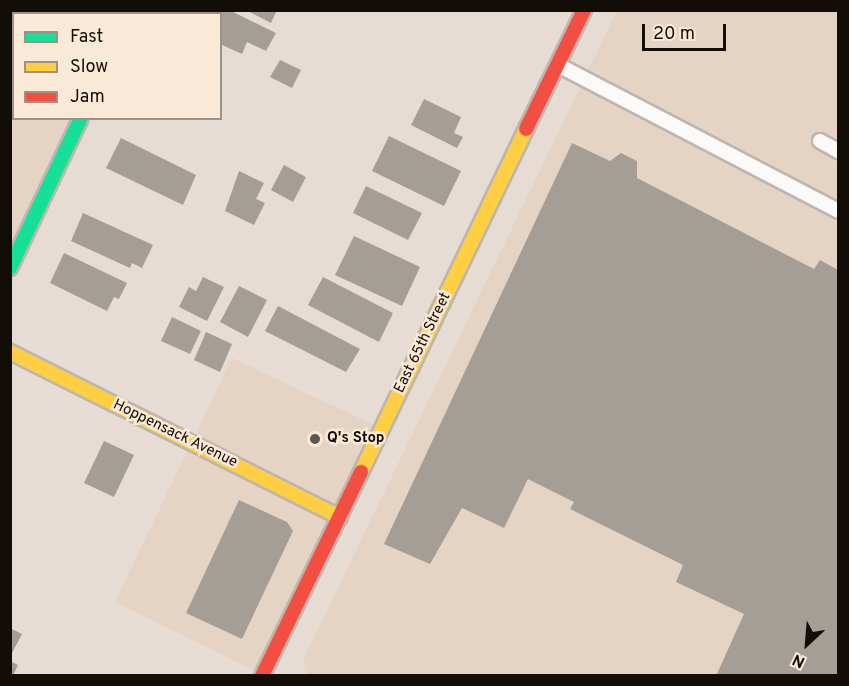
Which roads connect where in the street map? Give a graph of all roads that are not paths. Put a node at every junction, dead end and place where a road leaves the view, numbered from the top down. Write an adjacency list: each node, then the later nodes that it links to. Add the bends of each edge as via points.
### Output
1 (584, 10): 2 (street, East 65th Street)
2 (558, 65): 6 (lane); 9 (street, East 65th Street)
3 (80, 120): 7 (street)
4 (820, 141): 5 (lane)
5 (838, 151)
6 (838, 211)
7 (10, 268)
8 (10, 352): 9 (street, Hoppensack Avenue)
9 (340, 517): 10 (street, East 65th Street)
10 (263, 675)

